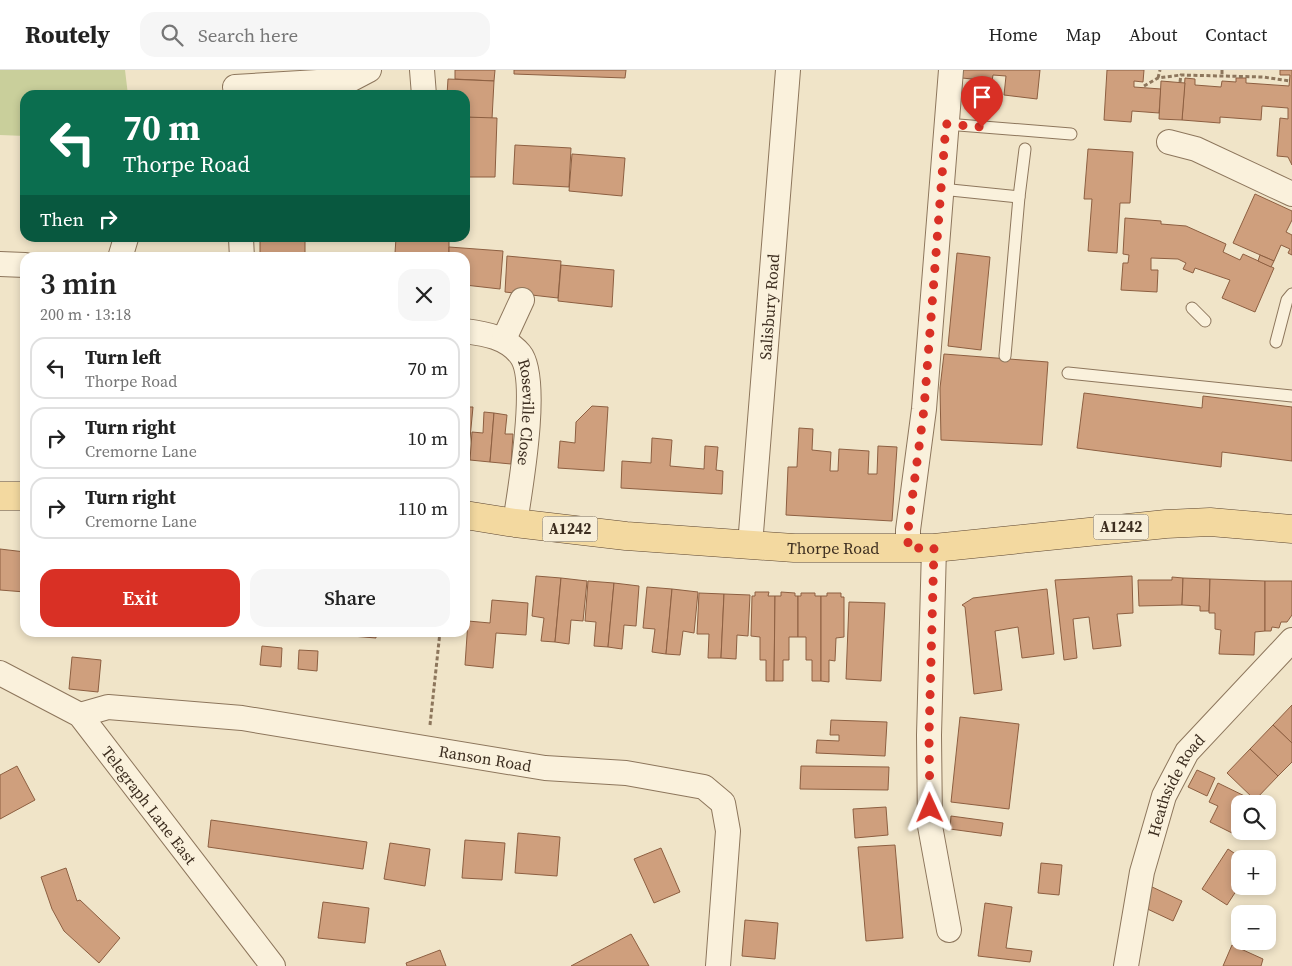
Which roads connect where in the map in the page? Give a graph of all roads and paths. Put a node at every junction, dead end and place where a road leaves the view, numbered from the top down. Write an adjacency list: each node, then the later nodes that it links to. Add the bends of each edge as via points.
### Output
1 (369, 70): 13 (street, via 350,80)
2 (422, 70): 14 (street)
3 (788, 70): 39 (street, Salisbury Road)
4 (951, 70): 15 (street)
5 (1160, 70): 9 (path)
6 (1222, 70): 8 (path)
7 (1181, 75): 8 (path); 9 (path); 11 (path)
8 (1222, 75): 10 (path)
9 (1158, 78): 12 (path)
10 (1290, 81)
11 (1180, 82)
12 (1144, 86)
13 (235, 87)
14 (424, 90)
15 (946, 124): 16 (lane); 19 (street)
16 (1071, 134)
17 (1169, 142): 20 (street, via 1196,149)
18 (1025, 149): 21 (lane)
19 (941, 189): 21 (lane); 40 (street, via 924,409 908,530)
20 (1292, 194)
21 (1019, 197): 31 (lane)
22 (0, 264): 23 (street)
23 (20, 265)
24 (1292, 294): 30 (lane, via 1287,300)
25 (522, 300): 29 (street, Roseville Close)
26 (1192, 308): 27 (lane)
27 (1205, 321)
28 (470, 332): 29 (street, Roseville Close)
29 (504, 339): 37 (street, Roseville Close, via 521,355 530,388)
30 (1276, 342)
31 (1005, 356)
32 (1068, 373): 33 (lane)
33 (1292, 396)
34 (0, 496): 35 (main road)
35 (20, 496)
36 (470, 516): 37 (main road, Thorpe Road / A1242)
37 (515, 523): 39 (main road, Thorpe Road / A1242, via 626,536)
38 (1292, 529): 40 (main road, Thorpe Road / A1242, via 1210,522 1166,524)
39 (750, 545): 40 (main road, Thorpe Road / A1242)
40 (921, 548): 46 (street, via 930,826)
41 (439, 637): 45 (path)
42 (1292, 640): 49 (street, Heathside Road, via 1186,752 1164,796 1142,872)
43 (0, 673): 44 (street, Telegraph Lane East)
44 (80, 715): 45 (street, Ranson Road, via 108,707 242,718); 47 (street, Telegraph Lane East)
45 (428, 748): 48 (street, Ranson Road, via 545,768 626,773 704,787 723,803 728,831)
46 (949, 930)
47 (273, 966)
48 (718, 966)
49 (1126, 966)

